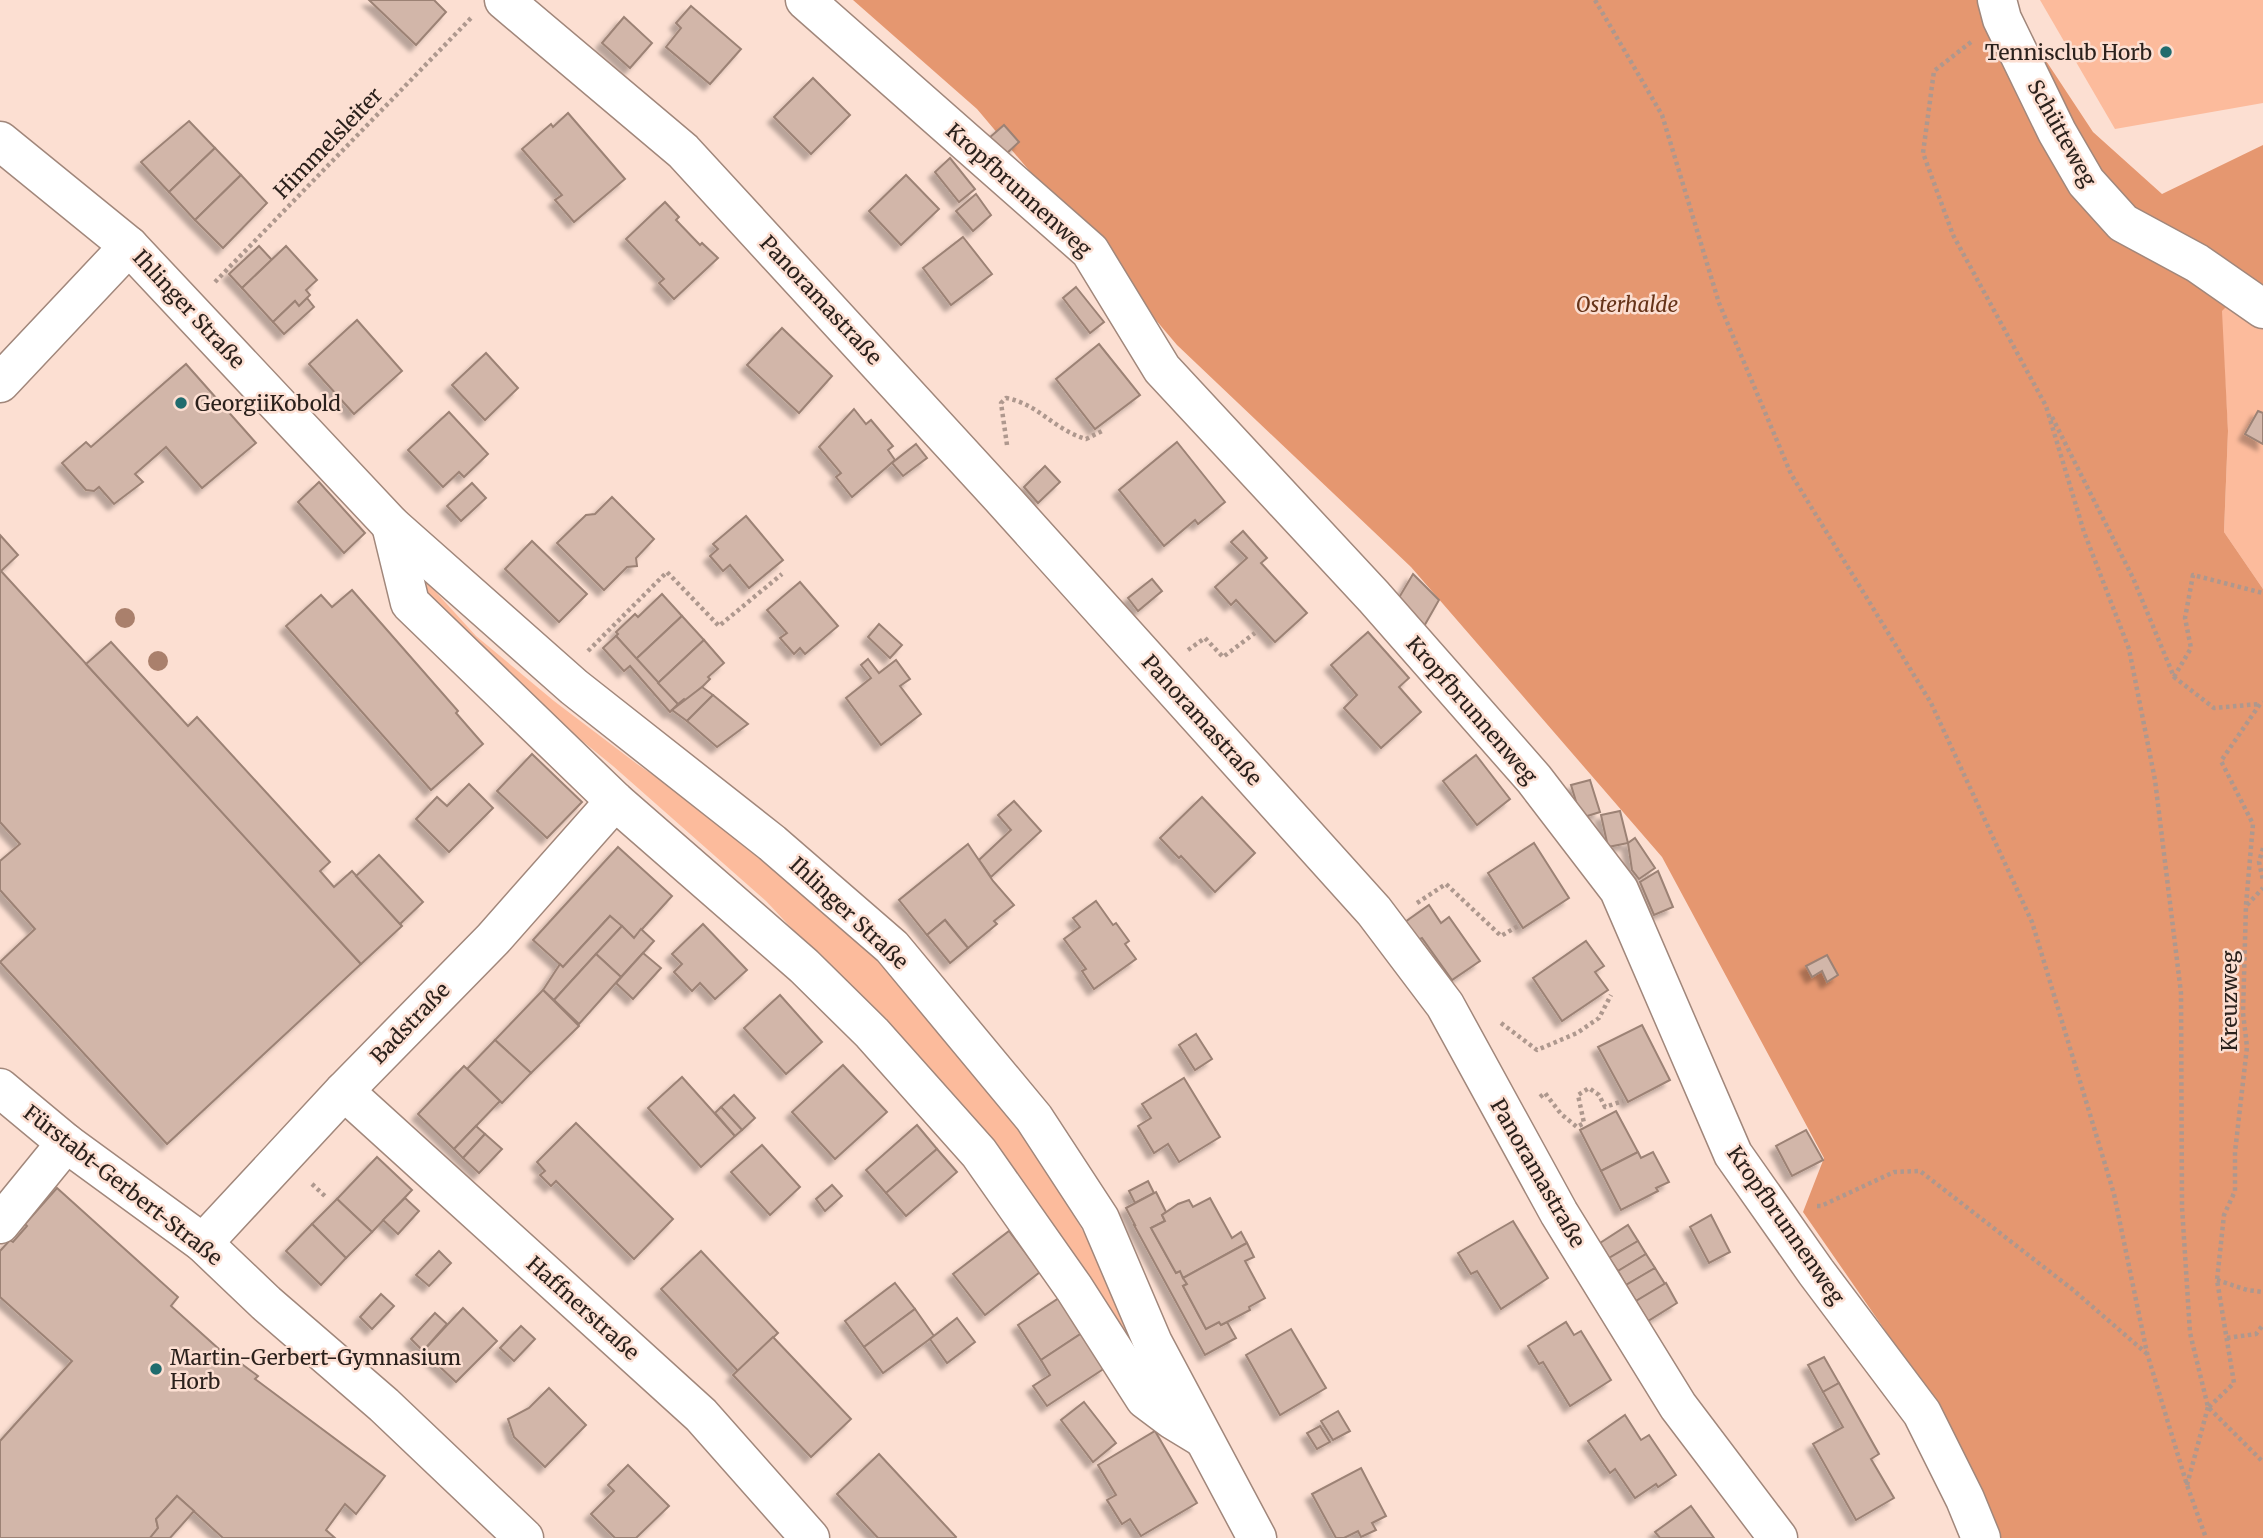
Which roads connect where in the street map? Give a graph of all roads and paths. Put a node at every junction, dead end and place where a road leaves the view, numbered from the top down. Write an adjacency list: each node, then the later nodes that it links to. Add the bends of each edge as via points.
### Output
1 (805, 0): 35 (street, Kropfbrunnenweg, via 1090,251 1162,369 1374,597 1534,779 1619,890 1733,1154)
2 (1595, 0): 42 (path, via 1662,116 1720,303 1791,474 1931,704 2032,922 2114,1194)
3 (492, 5): 7 (path, Himmelsleiter); 12 (street, Panoramastraße, via 683,151)
4 (1999, 9): 8 (street, Schütteweg, via 2086,182 2123,223 2197,263); 10 (path, via 1934,71 1923,153 1953,235)
5 (0, 141): 6 (street, Ihlinger Straße)
6 (129, 246): 7 (street, Ihlinger Straße); 9 (street)
7 (190, 308): 13 (street, Ihlinger Straße)
8 (2263, 309)
9 (0, 383)
10 (2046, 406): 19 (path, via 2133,578); 43 (path, via 2084,531 2129,649 2155,780 2181,993 2182,1207 2190,1333)
11 (1104, 430): 12 (path, via 1086,439 1069,434 1031,406 1006,398 1001,412 1010,474)
12 (1000, 496): 17 (street, Panoramastraße)
13 (391, 524): 18 (street, Ihlinger Straße); 21 (street, Ihlinger Straße, via 410,603)
14 (782, 574): 18 (path, via 719,626 667,572)
15 (2263, 593): 19 (path, via 2193,575 2185,618 2191,648)
16 (1255, 633): 17 (path, via 1223,657 1205,638 1185,652 1167,640)
17 (1146, 658): 33 (street, Panoramastraße, via 1374,911 1445,1005)
18 (562, 676): 44 (street, Ihlinger Straße, via 772,843 892,947 1034,1118 1100,1219 1153,1343)
19 (2174, 677): 20 (path, via 2214,708)
20 (2261, 703): 26 (path, Kreuzweg, via 2221,761 2253,824)
21 (615, 802): 31 (street, Badstraße, via 493,939); 44 (street, Ihlinger Straße, via 804,966 872,1033 979,1153 1145,1399)
22 (2263, 848): 23 (path, via 2259,862)
23 (2263, 880)
24 (1447, 884): 27 (path, via 1501,936)
25 (2263, 888): 26 (path)
26 (2246, 905): 38 (path, Kreuzweg, via 2243,1013 2247,1046 2235,1191 2224,1215)
27 (1518, 926)
28 (1611, 995): 29 (path, via 1600,1018 1537,1051)
29 (1492, 1017)
30 (0, 1088): 34 (street, Fürstabt-Gerbert-Straße)
31 (344, 1091): 37 (street, Badstraße); 48 (street, Haffnerstraße, via 701,1415)
32 (1623, 1101): 33 (path, via 1605,1107 1589,1088 1578,1095 1584,1123 1577,1127 1545,1093)
33 (1507, 1118): 50 (street, Panoramastraße, via 1559,1213 1678,1406)
34 (66, 1143): 36 (street); 37 (street, Fürstabt-Gerbert-Straße)
35 (1765, 1199): 42 (path, via 1821,1206 1894,1172 1920,1171); 51 (street, Kropfbrunnenweg, via 1922,1413)
36 (0, 1224)
37 (203, 1243): 47 (street, Fürstabt-Gerbert-Straße)
38 (2217, 1280): 39 (path); 41 (path, Kreuzweg)
39 (2263, 1292)
40 (2263, 1325): 41 (path, via 2256,1334)
41 (2227, 1338): 43 (path, Kreuzweg, via 2234,1383)
42 (2147, 1353): 46 (path)
43 (2208, 1407): 45 (path); 46 (path)
44 (1206, 1440): 49 (street, Ihlinger Straße)
45 (2263, 1462)
46 (2187, 1485): 52 (path)
47 (524, 1538)
48 (810, 1538)
49 (1257, 1538)
50 (1778, 1538)
51 (1981, 1538)
52 (2206, 1538)

